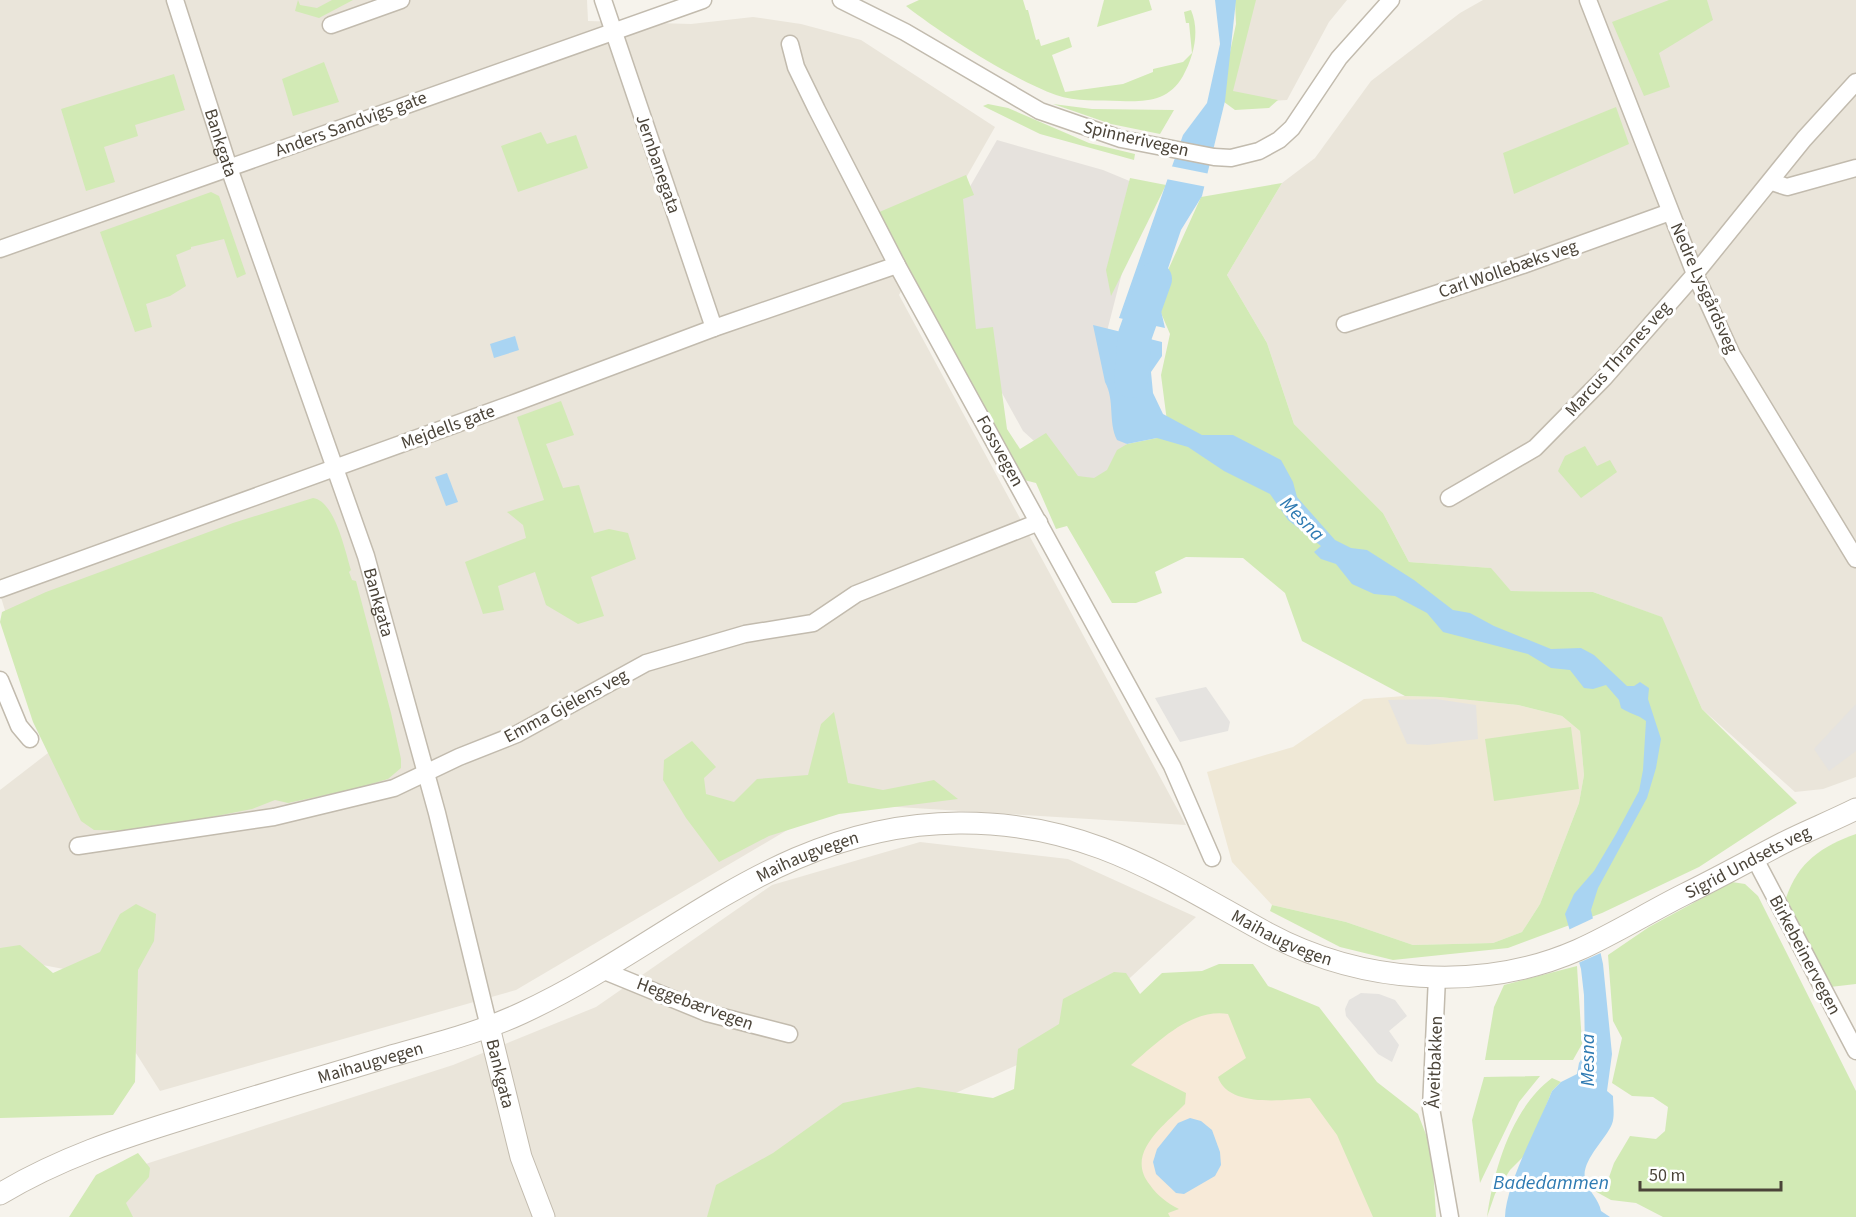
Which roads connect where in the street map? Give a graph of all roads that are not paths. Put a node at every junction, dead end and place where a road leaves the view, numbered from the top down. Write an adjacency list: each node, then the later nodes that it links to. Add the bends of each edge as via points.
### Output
1 (175, 0): 12 (street, Bankgata)
2 (401, 0): 8 (street)
3 (603, 0): 9 (street, Jernbanegata)
4 (703, 0): 9 (street, Anders Sandvigs gate)
5 (841, 0): 6 (street, Spinnerivegen, via 905,32 1040,111 1082,128 1155,146 1231,158 1259,151 1292,128 1339,57)
6 (1390, 0)
7 (1588, 0): 15 (street, Nedre Lysgårdsveg)
8 (332, 25)
9 (614, 30): 12 (street, Anders Sandvigs gate); 20 (street, Jernbanegata)
10 (790, 44): 17 (street, Fossvegen, via 796,67)
11 (1856, 82): 14 (street, Marcus Thranes veg)
12 (230, 168): 16 (street, Anders Sandvigs gate); 21 (street, Bankgata)
13 (1856, 168): 14 (street, via 1787,186)
14 (1772, 182): 18 (street, Marcus Thranes veg)
15 (1670, 212): 18 (street, Nedre Lysgårdsveg); 19 (street, Carl Wollebæks veg)
16 (0, 249)
17 (897, 265): 20 (street, Mejdells gate); 23 (street, Fossvegen)
18 (1695, 274): 22 (street, Marcus Thranes veg, via 1604,378 1535,448); 24 (street, Nedre Lysgårdsveg, via 1732,355)
19 (1346, 324)
20 (714, 328): 21 (street, Mejdells gate)
21 (334, 467): 25 (street, Mejdells gate); 28 (street, Bankgata, via 366,556)
22 (1449, 498)
23 (1040, 522): 28 (street, Emma Gjelens veg, via 856,594 813,623 745,634 646,663 518,734); 31 (street, Fossvegen, via 1172,766)
24 (1856, 559)
25 (0, 590)
26 (0, 680): 27 (street, via 19,726)
27 (30, 739)
28 (426, 774): 30 (street, Emma Gjelens veg, via 394,788 308,810); 36 (street, Bankgata)
29 (1856, 809): 32 (street, Sigrid Undsets veg)
30 (78, 846)
31 (1212, 858)
32 (1755, 859): 33 (street, Sigrid Undsets veg); 38 (street, Birkebeinervegen)
33 (1641, 917): 35 (street, Maihaugvegen, via 1579,950 1517,970)
34 (602, 970): 35 (street, Maihaugvegen, via 743,882 784,862 870,833 957,823 1056,833 1105,848 1167,875 1272,935 1322,957 1378,973); 36 (street, Maihaugvegen); 37 (street, Heggebærvegen, via 707,1013)
35 (1437, 977): 41 (street, Åveitbakken, via 1431,1108)
36 (489, 1028): 39 (street, Maihaugvegen, via 87,1150); 40 (street, Bankgata, via 521,1157)
37 (789, 1034)
38 (1856, 1050)
39 (0, 1194)
40 (544, 1217)
41 (1450, 1217)

